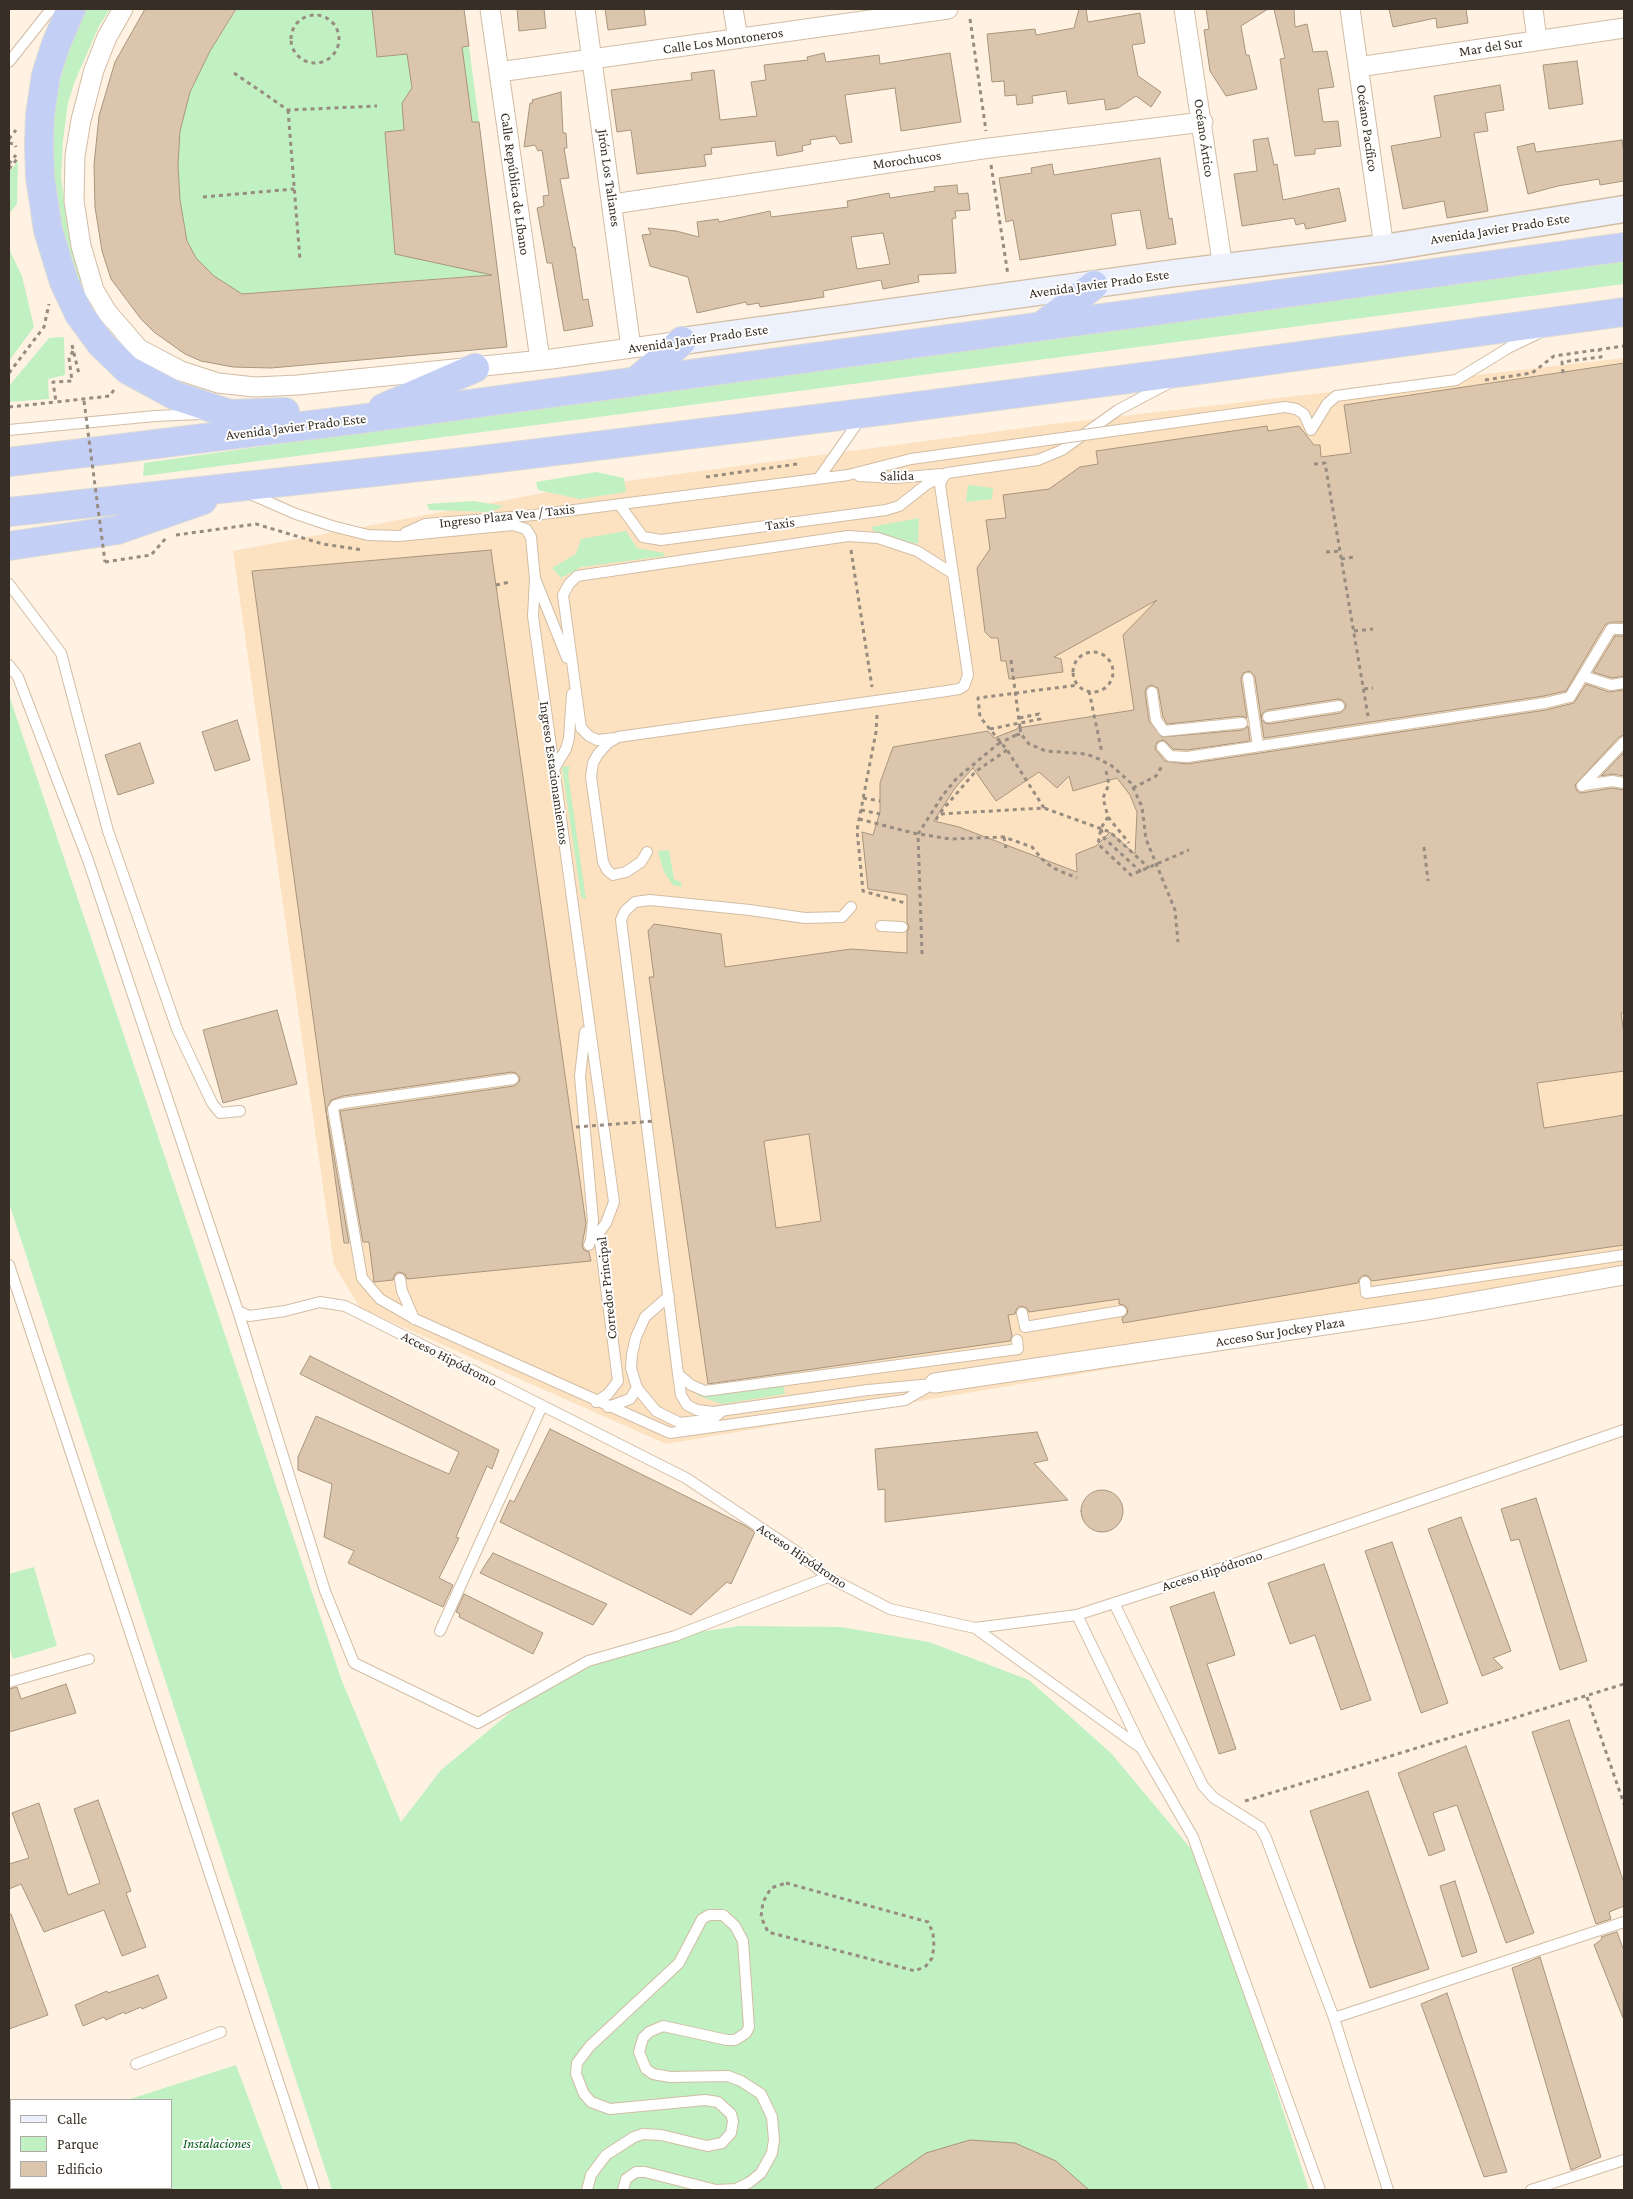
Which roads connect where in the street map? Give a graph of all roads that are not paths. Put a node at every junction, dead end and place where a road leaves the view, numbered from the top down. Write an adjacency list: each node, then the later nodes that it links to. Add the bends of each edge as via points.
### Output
1 (50, 9): 16 (lane)
2 (71, 9): 36 (highway, via 46,75 39,145 45,211 64,282 89,329 128,370 176,396)
3 (123, 9): 32 (street, Avenida Javier Prado Este, via 92,79 81,120 75,156 74,201 81,246 94,290 107,312 140,349 181,370 218,382 255,387)
4 (490, 9): 18 (street, Calle República de Líbano)
5 (585, 9): 15 (street, Jirón Los Talianes)
6 (733, 9): 13 (street)
7 (948, 9): 11 (street, Calle Los Montoneros)
8 (1184, 9): 19 (street, Océano Ártico)
9 (1350, 9): 17 (street, Océano Pacífico)
10 (1533, 9): 14 (street)
11 (884, 13): 13 (street, Calle Los Montoneros)
12 (1624, 28): 14 (street, Mar del Sur)
13 (738, 38): 15 (street, Calle Los Montoneros)
14 (1537, 40): 17 (street, Mar del Sur)
15 (592, 59): 18 (street, Calle Los Montoneros); 20 (street, Jirón Los Talianes)
16 (9, 62)
17 (1358, 67): 23 (street, Océano Pacífico)
18 (499, 72): 31 (street, Calle República de Líbano)
19 (1202, 122): 20 (street, Morochucos, via 989,148); 24 (street, Océano Ártico)
20 (613, 204): 30 (street, Jirón Los Talianes)
21 (1624, 209): 23 (main road, Avenida Javier Prado Este)
22 (1624, 247): 28 (highway, Avenida Javier Prado Este)
23 (1384, 248): 24 (main road, Avenida Javier Prado Este)
24 (1223, 268): 25 (main road, Avenida Javier Prado Este)
25 (1094, 285): 28 (highway); 29 (main road, Avenida Javier Prado Este)
26 (1624, 312): 27 (highway)
27 (1567, 320): 33 (highway); 41 (lane, bridge, via 1510,347 1456,380 1336,396 1327,404 1311,430 1304,414 1285,407 911,459)
28 (1044, 324): 34 (highway, Avenida Javier Prado Este)
29 (682, 341): 30 (street, Avenida Javier Prado Este); 34 (highway)
30 (631, 348): 31 (street, Avenida Javier Prado Este)
31 (540, 360): 32 (street, Avenida Javier Prado Este)
32 (475, 368): 37 (highway)
33 (1190, 372): 35 (highway); 40 (lane, Salida, via 1118,410 1062,450 1038,460)
34 (635, 382): 37 (highway, Avenida Javier Prado Este)
35 (864, 413): 42 (lane); 43 (highway)
36 (230, 414): 37 (highway, via 306,412); 38 (lane, via 155,416)
37 (360, 419): 39 (highway, Avenida Javier Prado Este)
38 (9, 430)
39 (9, 462)
40 (947, 473): 41 (lane, Salida, via 895,478); 44 (lane, Taxis, via 899,506 886,510 661,540 643,536); 48 (lane, via 940,485)
41 (848, 475): 42 (lane, Ingreso Plaza Vea / Taxis)
42 (818, 478): 44 (lane, Ingreso Plaza Vea / Taxis)
43 (235, 487): 45 (highway); 46 (lane, via 332,526 368,535); 47 (highway, via 191,506 117,530)
44 (619, 504): 46 (lane, Ingreso Plaza Vea / Taxis, via 425,524)
45 (9, 512)
46 (398, 536): 49 (lane, Ingreso Estacionamientos, via 513,526 526,529 531,538)
47 (9, 546)
48 (952, 572): 53 (lane, via 917,551 878,538 848,536 577,576 563,595); 61 (lane, via 968,675 967,682 958,689)
49 (535, 579): 53 (lane); 65 (lane, Ingreso Estacionamientos, via 533,616)
50 (9, 584): 73 (lane, via 61,652 108,831 176,1028 212,1103 220,1113)
51 (1624, 629): 54 (lane, via 1611,630)
52 (9, 665): 81 (lane, via 18,677 88,860)
53 (573, 673): 61 (lane, via 581,728 597,740); 65 (lane, via 569,738)
54 (1583, 676): 56 (lane, via 1611,686); 63 (lane, via 1570,697 1545,704)
55 (1248, 678): 63 (lane)
56 (1624, 683)
57 (1152, 692): 60 (lane, via 1156,720 1164,731 1213,729)
58 (1339, 706): 59 (lane)
59 (1268, 717)
60 (1242, 723)
61 (618, 737): 67 (lane, via 603,748 593,763 591,777 604,862 613,874 626,872 641,862)
62 (1624, 742): 66 (lane, via 1583,785 1612,781)
63 (1258, 746): 64 (lane, via 1187,757 1170,756)
64 (1162, 747)
65 (554, 769): 71 (lane, Ingreso Estacionamientos)
66 (1624, 783)
67 (647, 852)
68 (851, 907): 80 (lane, via 842,917 805,918 650,900 635,902 625,911 621,920)
69 (881, 926): 70 (lane)
70 (902, 927)
71 (587, 1019): 74 (lane, via 580,1076 593,1220); 89 (lane, Corredor Principal, via 614,1202 599,1233 618,1381 608,1394)
72 (513, 1080): 84 (lane, via 344,1103 333,1109 362,1278 380,1299)
73 (240, 1111)
74 (588, 1245)
75 (1624, 1255): 79 (lane, via 1366,1293)
76 (9, 1265): 107 (lane)
77 (1624, 1275): 87 (street, Acceso Sur Jockey Plaza, via 1432,1309)
78 (400, 1279): 84 (lane)
79 (1365, 1282)
80 (669, 1296): 86 (lane); 88 (lane, via 646,1317 636,1337 631,1368)
81 (238, 1311): 90 (lane, Acceso Hipódromo, via 249,1316 320,1302 345,1306); 94 (lane, via 325,1591 354,1663 478,1723 588,1661 675,1636)
82 (1121, 1311): 83 (lane, via 1024,1327)
83 (1022, 1313)
84 (415, 1320): 89 (lane)
85 (1017, 1340): 86 (lane, via 1018,1348 705,1391)
86 (678, 1374): 92 (lane, via 681,1395 687,1405 698,1410)
87 (935, 1383): 91 (lane, via 905,1400 686,1432 670,1433); 92 (lane)
88 (637, 1388): 91 (lane, via 630,1399); 92 (lane, via 656,1410 680,1422 713,1419)
89 (593, 1400): 91 (lane)
90 (542, 1406): 94 (lane, Acceso Hipódromo, via 686,1478 797,1552); 98 (lane)
91 (608, 1407)
92 (723, 1410)
93 (1624, 1430): 95 (lane, Acceso Hipódromo)
94 (828, 1577): 97 (lane, Acceso Hipódromo, via 890,1609)
95 (1114, 1603): 96 (lane, Acceso Hipódromo); 103 (lane, via 1203,1786 1214,1798 1260,1827 1266,1838)
96 (1077, 1615): 97 (lane, Acceso Hipódromo); 101 (lane)
97 (975, 1628): 101 (lane)
98 (440, 1631)
99 (89, 1659): 100 (lane)
100 (9, 1682)
101 (1142, 1748): 110 (lane, via 1194,1837)
102 (1624, 1922): 103 (lane)
103 (1334, 2018): 111 (lane)
104 (221, 2032): 105 (lane)
105 (136, 2064)
106 (1624, 2160): 112 (lane)
107 (314, 2190)
108 (587, 2190): 109 (lane, via 591,2175 606,2154 643,2134 707,2146 722,2143 731,2133 731,2114 718,2102 705,2100 610,2109 591,2102 576,2074 577,2063 590,2046 679,1963 702,1919 723,1915 735,1926 743,1941 749,2027 746,2033 735,2040 727,2040 663,2026 643,2038 639,2052 646,2068 653,2074 670,2077 728,2076 761,2094 772,2117 772,2153 761,2173 736,2189 716,2190 636,2172 626,2179)
109 (623, 2190)
110 (1320, 2190)
111 (1388, 2190)
112 (1531, 2190)

